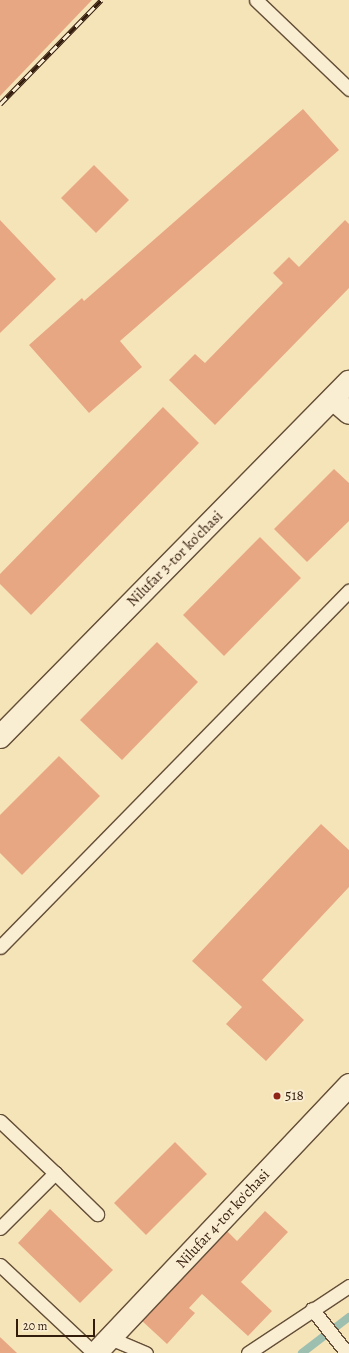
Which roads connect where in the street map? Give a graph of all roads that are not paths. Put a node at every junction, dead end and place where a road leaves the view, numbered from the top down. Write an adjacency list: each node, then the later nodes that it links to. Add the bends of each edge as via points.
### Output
1 (256, 0): 2 (lane)
2 (349, 89)
3 (349, 382): 4 (street, Nilufar 3-tor ko'chasi)
4 (333, 398): 5 (street); 7 (street, Nilufar 3-tor ko'chasi)
5 (349, 413)
6 (349, 591): 8 (lane)
7 (0, 737)
8 (0, 947)
9 (349, 1085): 17 (street, Nilufar 4-tor ko'chasi)
10 (0, 1121): 11 (lane)
11 (55, 1173): 12 (lane); 13 (lane)
12 (97, 1214)
13 (0, 1228)
14 (0, 1265): 17 (lane)
15 (349, 1286): 16 (lane)
16 (312, 1309): 19 (lane); 20 (lane)
17 (100, 1348): 18 (lane)
18 (146, 1353)
19 (248, 1353)
20 (347, 1353)

